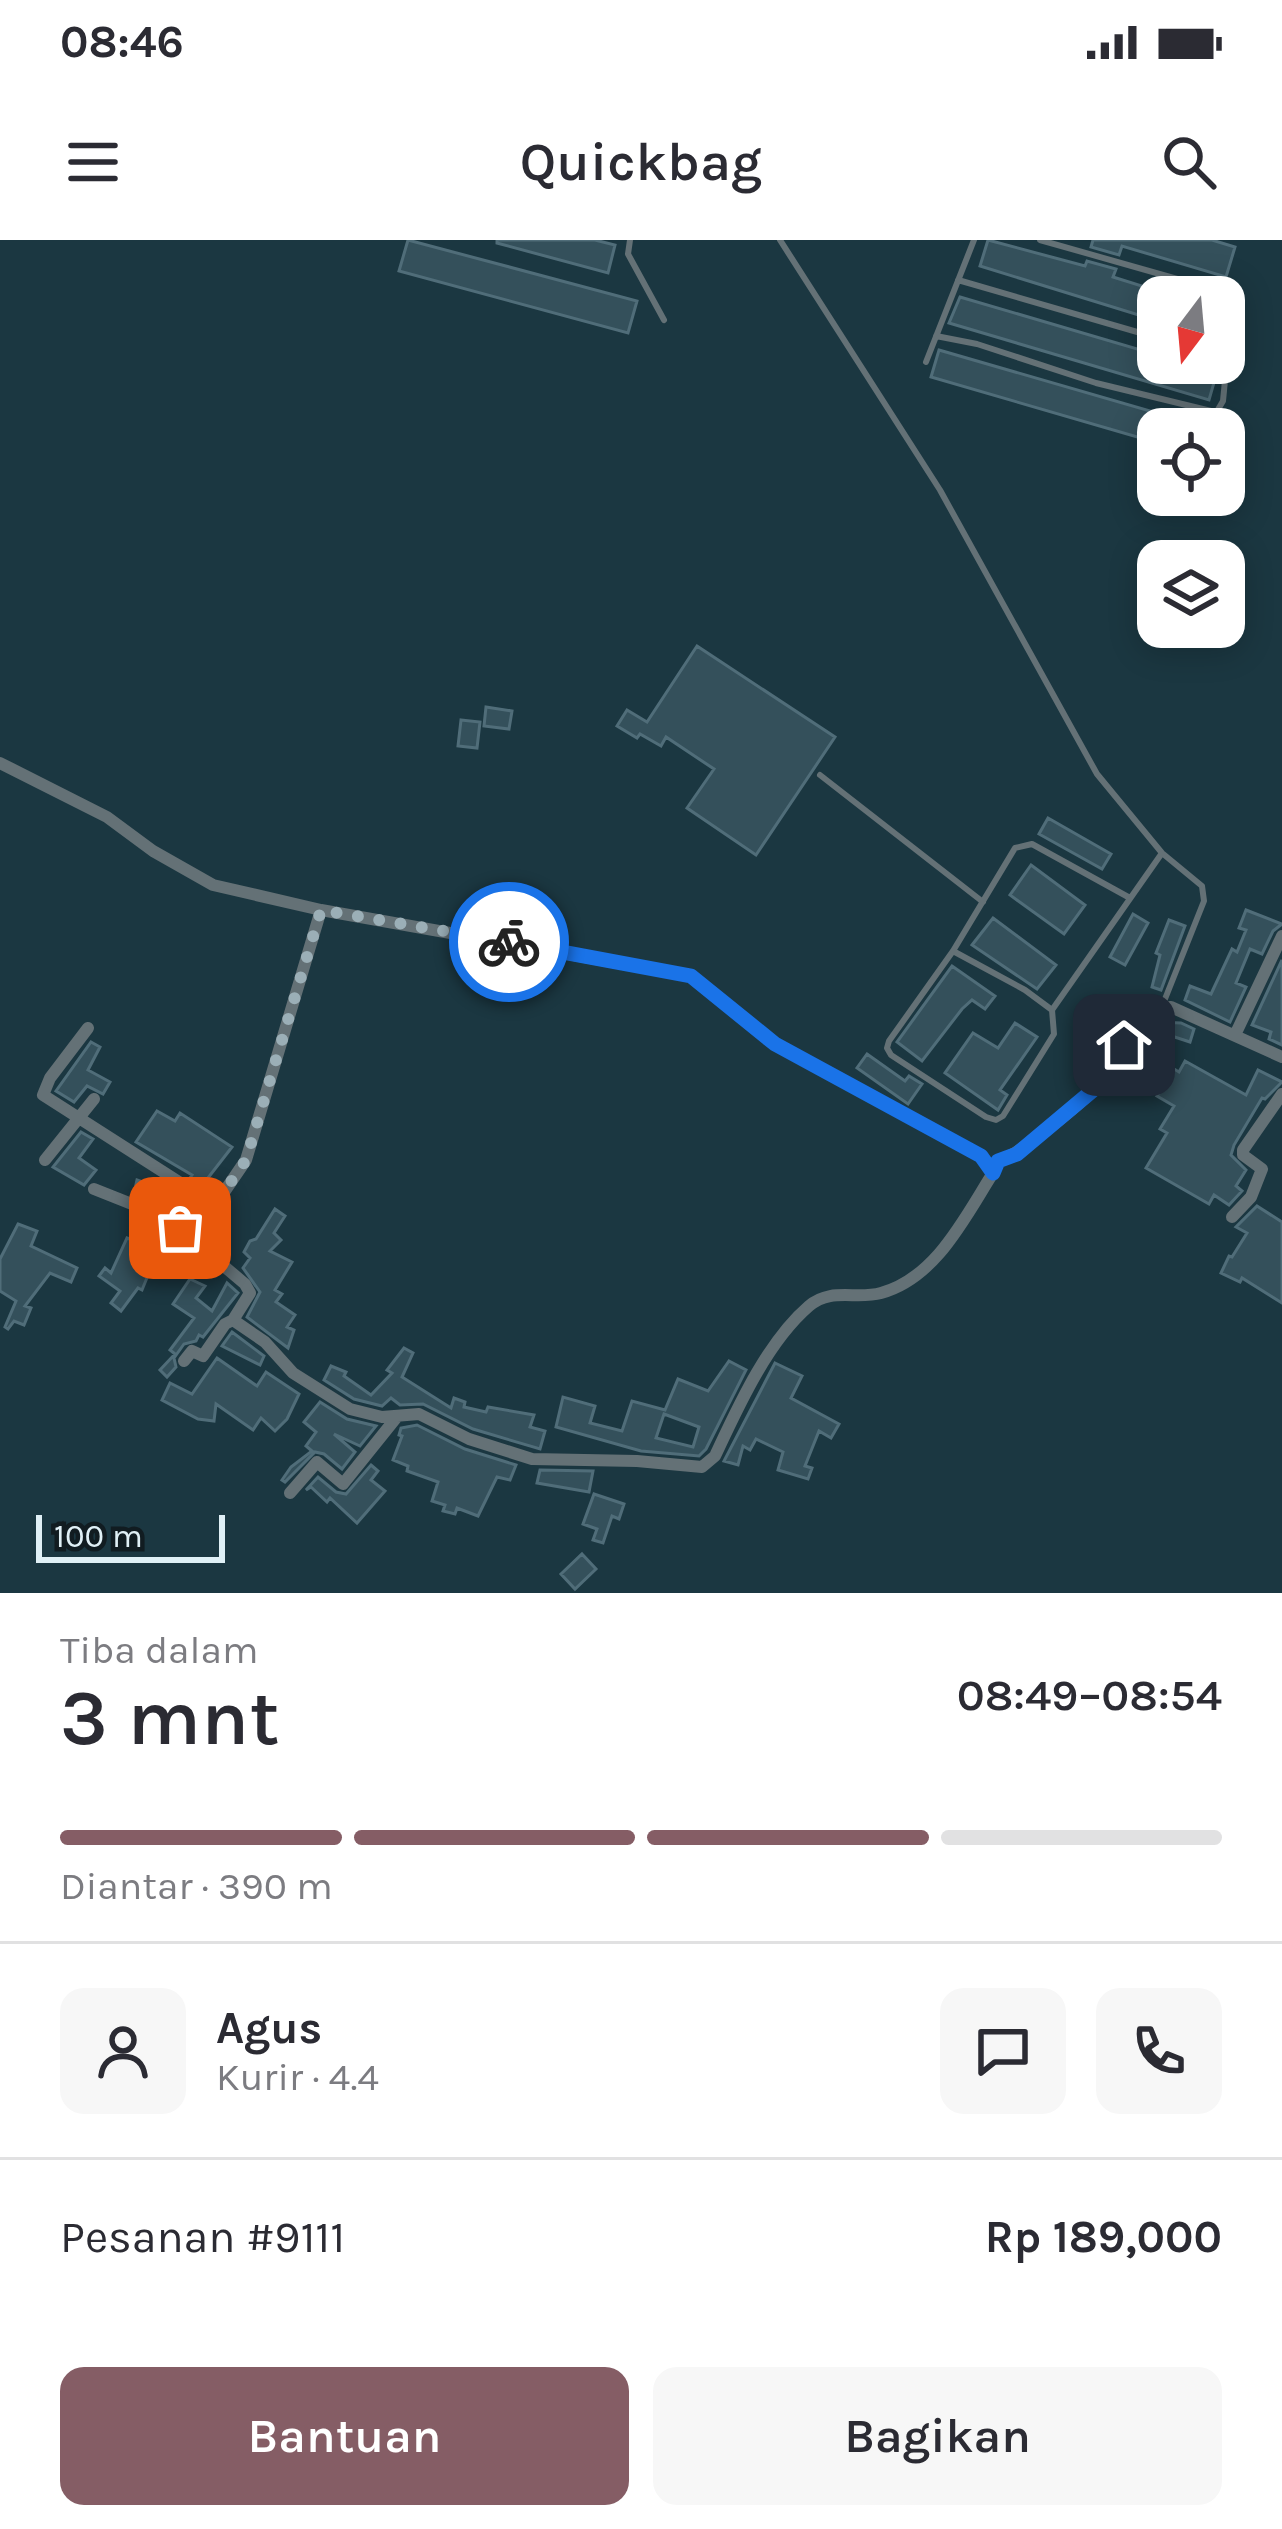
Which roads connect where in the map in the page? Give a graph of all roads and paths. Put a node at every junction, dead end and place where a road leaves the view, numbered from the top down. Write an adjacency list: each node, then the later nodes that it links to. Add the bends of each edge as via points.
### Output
1 (630, 240): 7 (lane, via 628,254)
2 (780, 240): 14 (lane, via 940,490 1097,774)
3 (974, 240): 6 (lane)
4 (1040, 240): 5 (lane)
5 (1167, 276)
6 (958, 280): 8 (lane); 9 (lane)
7 (664, 320)
8 (1137, 332)
9 (936, 336): 10 (lane); 11 (lane, via 1214,418)
10 (926, 362)
11 (1225, 384)
12 (0, 763): 17 (street, via 107,817 195,877)
13 (820, 775): 16 (lane)
14 (1162, 854): 15 (lane); 20 (lane, via 1204,892)
15 (1130, 898): 16 (lane, via 1032,844 1015,848); 21 (lane)
16 (982, 902): 19 (lane)
17 (321, 910): 29 (street, via 691,976 775,1044 981,1156); 31 (street, via 246,1160)
18 (1282, 936): 23 (street)
19 (952, 951): 21 (lane); 21 (lane, via 887,1048 986,1117 1003,1116 1044,1056 1054,1034)
20 (1162, 1007): 23 (street); 29 (street, via 1139,1021 1092,1091 998,1161)
21 (1052, 1010)
22 (88, 1028): 27 (street, via 43,1095)
23 (1235, 1035): 24 (street)
24 (1282, 1057)
25 (1282, 1094): 32 (street, via 1243,1150 1262,1168 1252,1197)
26 (94, 1099): 27 (street)
27 (78, 1119): 28 (street); 31 (street, via 179,1181)
28 (45, 1160)
29 (993, 1173): 36 (street, via 945,1246 911,1279 876,1295 837,1294 811,1304 764,1363 710,1464 532,1459 419,1414)
30 (94, 1189): 33 (street, via 166,1218)
31 (209, 1213): 33 (street)
32 (1232, 1217)
33 (192, 1239): 34 (street, via 250,1293)
34 (233, 1320): 35 (street, via 202,1356 192,1351); 36 (street, via 339,1404)
35 (184, 1361)
36 (396, 1418): 37 (street, via 343,1484 317,1462)
37 (290, 1493)

